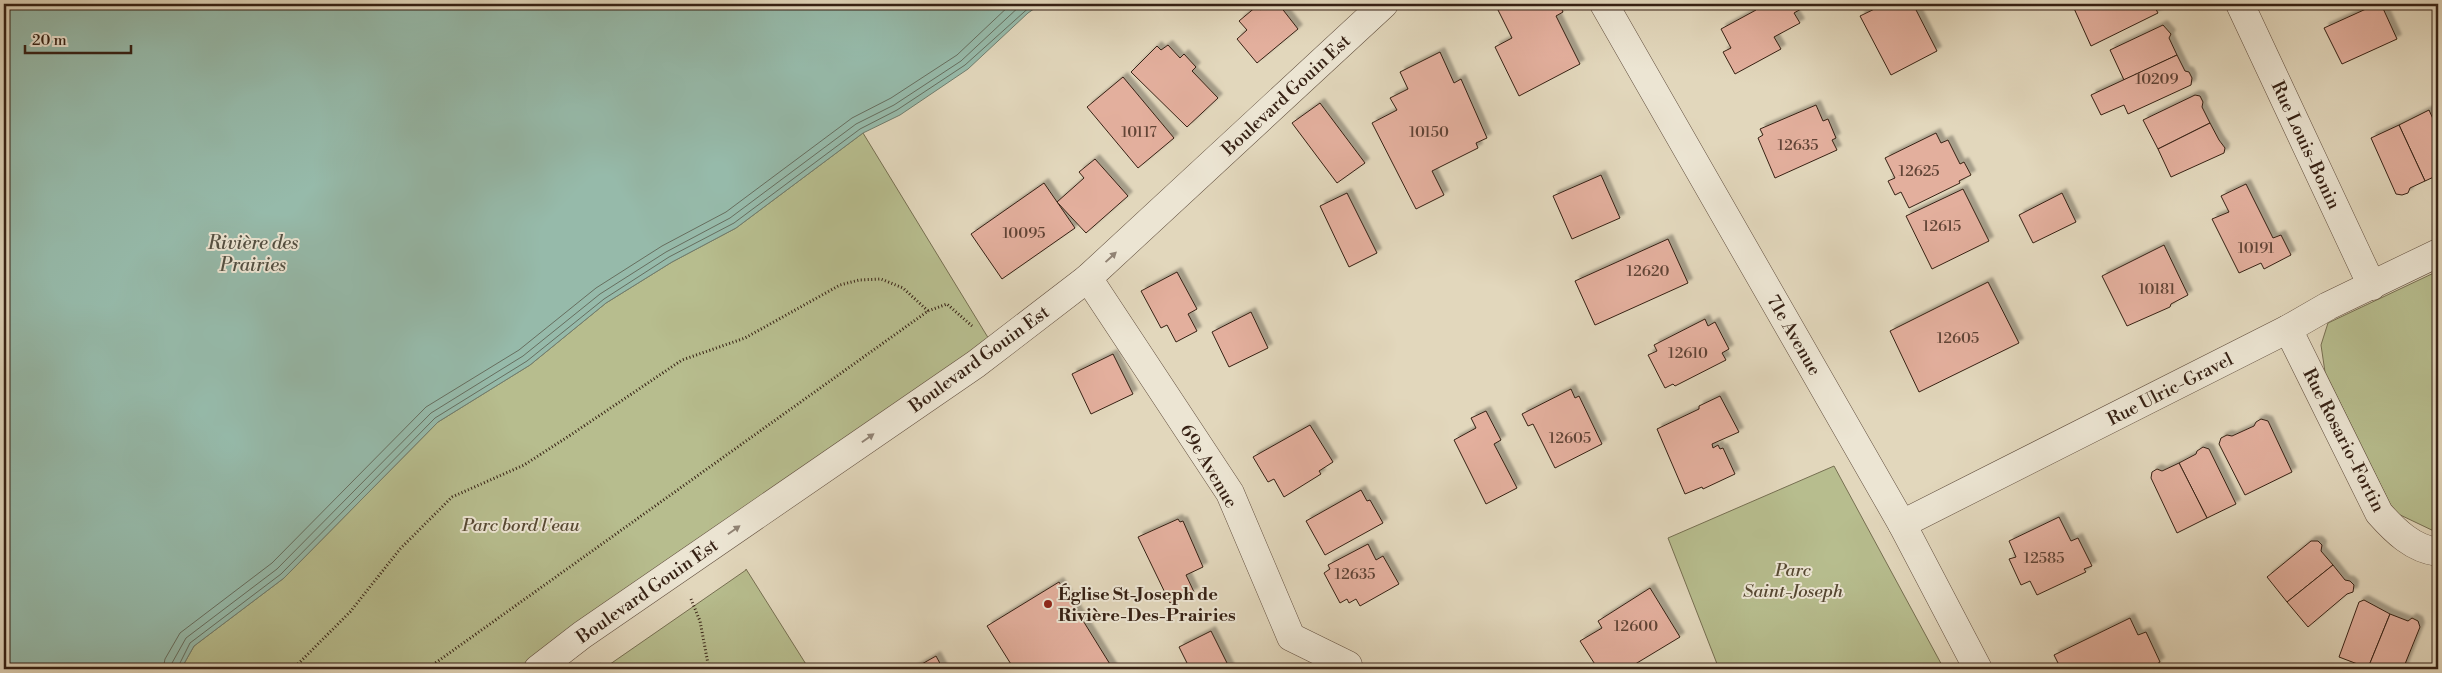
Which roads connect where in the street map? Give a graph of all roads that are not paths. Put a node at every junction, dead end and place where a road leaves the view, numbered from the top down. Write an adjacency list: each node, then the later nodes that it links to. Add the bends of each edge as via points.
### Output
1 (1384, 4): 5 (street, Boulevard Gouin Est, one-way to 1)
2 (1604, 4): 8 (street, 71e Avenue)
3 (2240, 4): 6 (street, Rue Louis-Bonin)
4 (2438, 252): 6 (street, Rue Ulric-Gravel)
5 (1088, 278): 10 (street, 69e Avenue, via 1230,493 1291,637); 11 (street, Boulevard Gouin Est, one-way to 5, via 582,635 995,349)
6 (2372, 286): 7 (street, Rue Ulric-Gravel)
7 (2288, 329): 8 (street, Rue Ulric-Gravel); 9 (street, Rue Rosario-Fortin, via 2379,513 2393,530 2410,542)
8 (1902, 524): 12 (street, 71e Avenue)
9 (2438, 552)
10 (1348, 665)
11 (538, 669)
12 (1978, 669)

